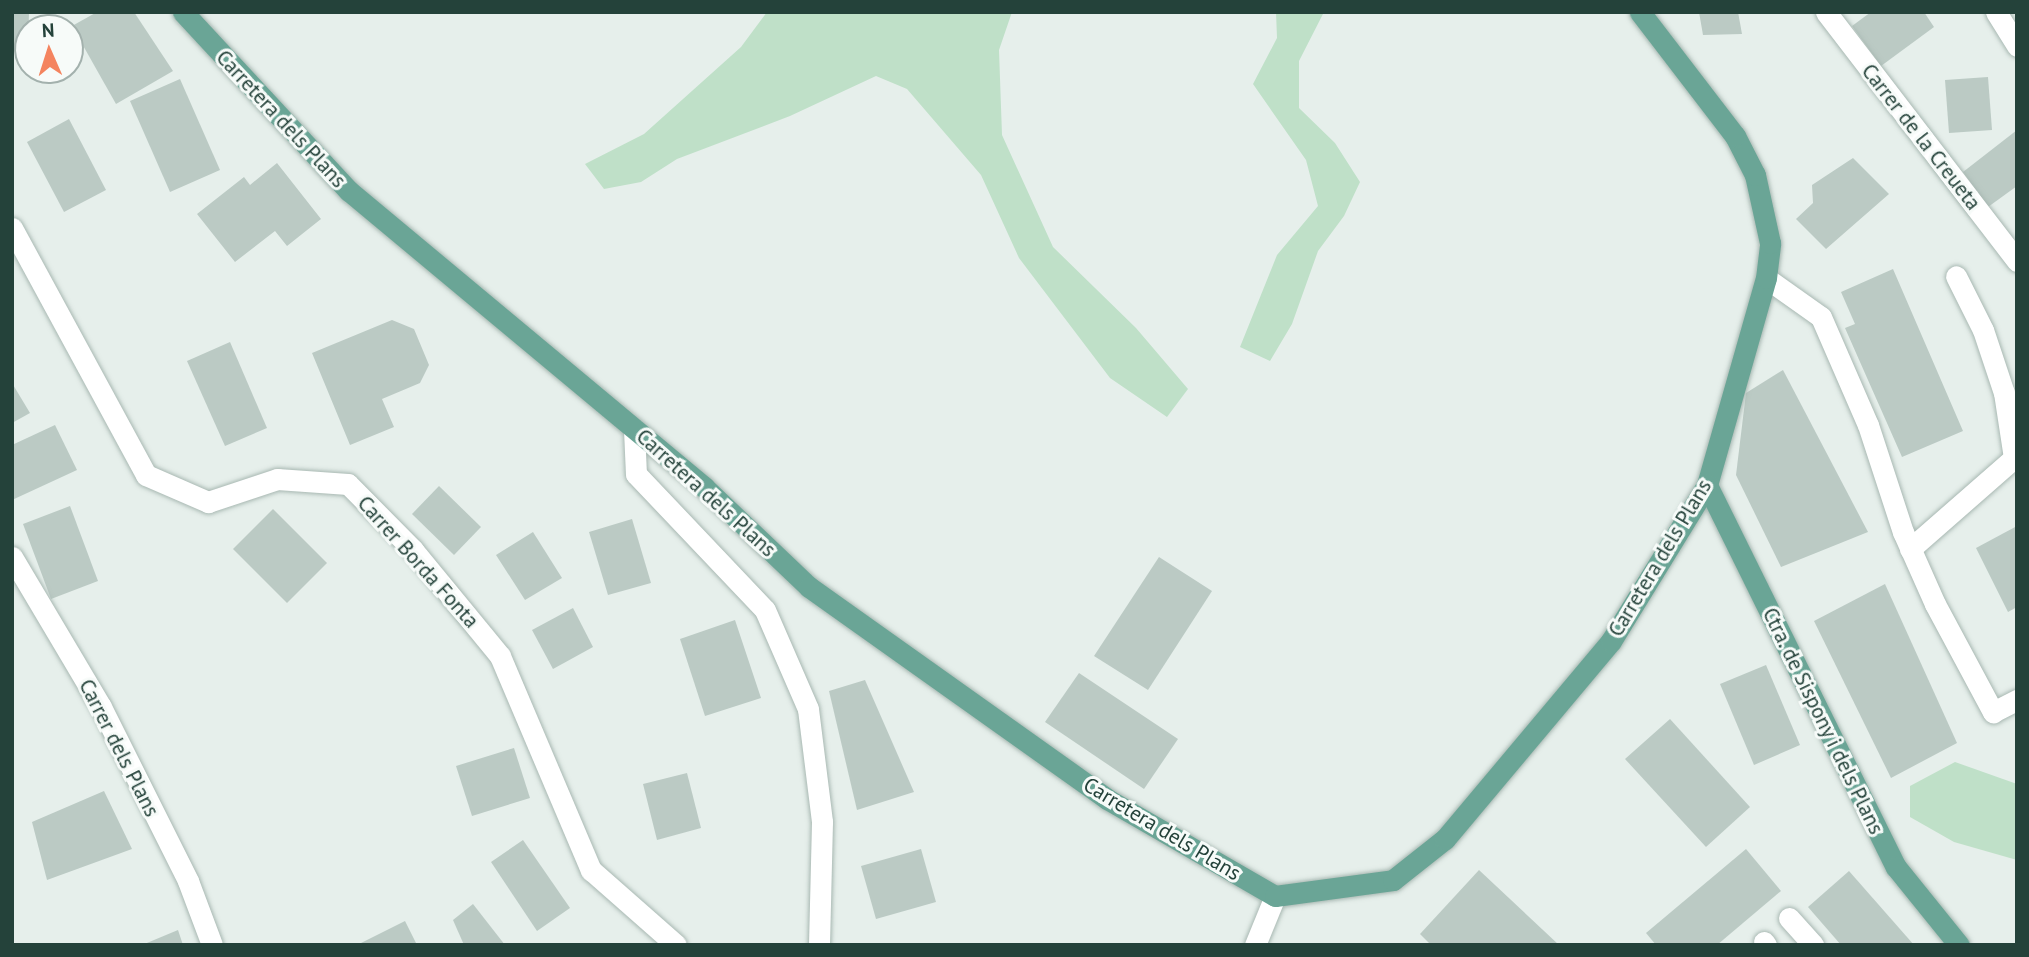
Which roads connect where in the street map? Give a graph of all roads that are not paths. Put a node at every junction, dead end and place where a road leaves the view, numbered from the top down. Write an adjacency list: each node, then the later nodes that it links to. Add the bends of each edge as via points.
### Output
1 (183, 12): 10 (main road, Carretera dels Plans, via 349,191)
2 (1640, 12): 9 (main road, Carretera dels Plans, via 1705,91 1755,175 1770,243)
3 (1826, 12): 7 (street, Carrer de la Creueta)
4 (1996, 12): 5 (street)
5 (2017, 46)
6 (12, 228): 18 (street, Carrer Borda Fonta, via 146,475 208,502 277,479 348,484 413,551 500,656 590,870)
7 (2017, 261)
8 (1956, 276): 12 (street, via 1996,368 2014,458)
9 (1766, 278): 11 (main road, Carretera dels Plans); 12 (street, via 1821,317 1868,425)
10 (634, 429): 15 (main road, Carretera dels Plans, via 809,587 1107,799); 19 (street, via 636,474 765,610 807,709 822,822)
11 (1707, 485): 15 (main road, Carretera dels Plans, via 1611,641 1445,839 1393,880); 22 (main road, Ctra. de Sispony i dels Plans, via 1896,867)
12 (1910, 549): 14 (street, via 1993,712)
13 (12, 557): 17 (street, Carrer dels Plans, via 101,707 188,881)
14 (2017, 700)
15 (1275, 896): 20 (street)
16 (1789, 918): 21 (street)
17 (212, 945)
18 (676, 945)
19 (819, 945)
20 (1255, 945)
21 (1812, 945)
22 (1959, 945)

